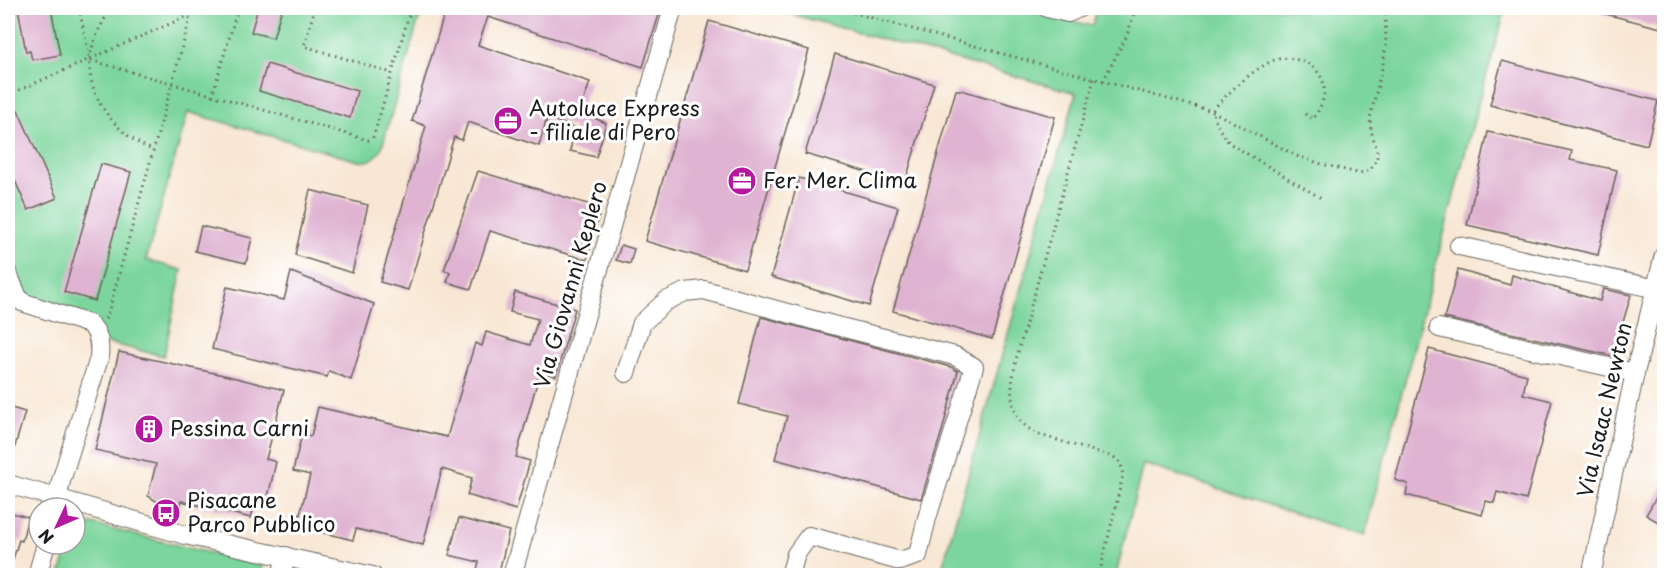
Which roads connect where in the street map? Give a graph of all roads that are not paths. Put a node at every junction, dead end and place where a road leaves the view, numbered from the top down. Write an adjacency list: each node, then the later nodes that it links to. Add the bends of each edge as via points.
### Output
1 (673, 8): 20 (street, Via Giovanni Keplero)
2 (1047, 8): 3 (street, via 1068,13)
3 (1079, 8)
4 (1459, 246): 7 (street)
5 (1665, 255): 7 (street, Via Isaac Newton)
6 (8, 274): 13 (street, via 22,302 82,321 94,328 99,341 99,358)
7 (1657, 290): 10 (street, Via Isaac Newton)
8 (1440, 328): 10 (street)
9 (626, 373): 21 (street, via 642,323 666,301 686,292 704,290 955,356 974,367 918,555 900,561 809,536 795,554)
10 (1635, 373): 22 (street, Via Isaac Newton)
11 (8, 484): 12 (street)
12 (39, 496)
13 (58, 496)
14 (87, 510): 16 (street)
15 (43, 556): 17 (street)
16 (286, 556): 18 (street); 19 (street)
17 (38, 576)
18 (281, 576)
19 (373, 576)
20 (512, 576)
21 (790, 576)
22 (1591, 576)

